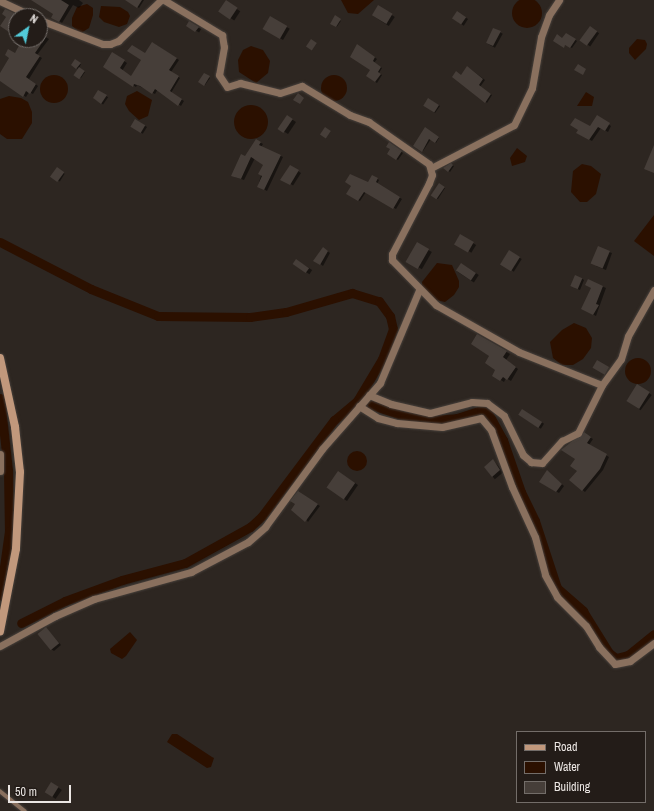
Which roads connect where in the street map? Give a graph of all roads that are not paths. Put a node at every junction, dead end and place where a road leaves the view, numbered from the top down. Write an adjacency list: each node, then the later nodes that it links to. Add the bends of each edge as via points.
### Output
1 (163, 0): 5 (street, via 118,41 110,44 103,44); 6 (street, via 222,35 224,47 219,75 227,87 240,83 280,93 302,86 350,115 369,122 411,150)
2 (558, 0): 6 (street, via 541,37 530,93 514,125)
3 (0, 1): 4 (street)
4 (15, 8)
5 (48, 23)
6 (431, 168): 7 (street, via 429,183 392,254 394,264)
7 (419, 290): 10 (street, via 436,305 519,352); 11 (street, via 386,372)
8 (654, 290): 10 (street, via 628,336 621,358)
9 (0, 358): 16 (street, via 15,427 20,472 16,549)
10 (602, 385): 11 (street, via 578,434 562,441 542,463 531,462 523,455 504,416 487,403 472,402 430,413 392,404)
11 (369, 395): 12 (street)
12 (359, 406): 17 (street, via 378,418 397,423 442,427 481,418 491,430 512,487 535,536 545,575 554,592 586,626 608,659 615,664 630,661); 18 (street, via 322,449 265,527 248,542 191,572 94,599 55,616)
13 (0, 454): 14 (street)
14 (0, 463): 15 (street)
15 (0, 471)
16 (0, 631)
17 (654, 643)
18 (0, 646)
19 (0, 792): 20 (lane)
20 (25, 811)

